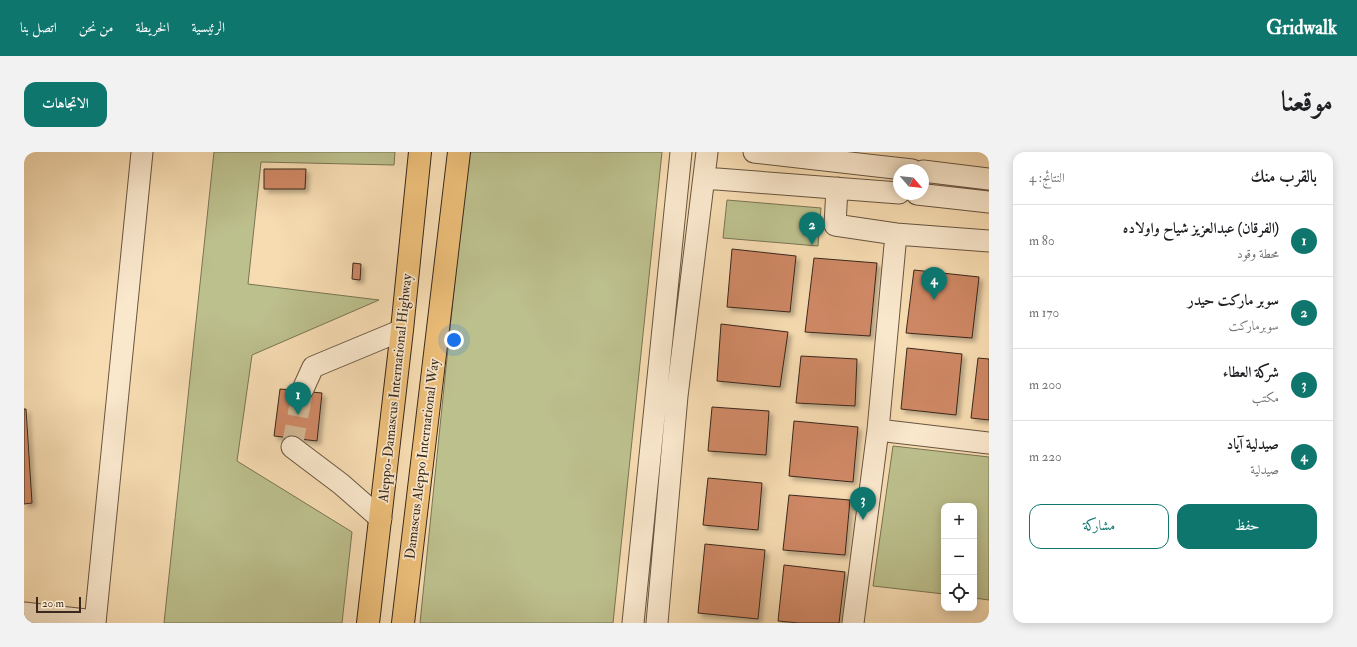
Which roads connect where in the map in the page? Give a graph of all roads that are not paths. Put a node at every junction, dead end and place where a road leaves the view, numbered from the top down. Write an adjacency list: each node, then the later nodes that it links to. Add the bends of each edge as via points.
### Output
1 (142, 152): 24 (street)
2 (420, 152): 17 (highway, Aleppo-Damascus International Highway)
3 (459, 152): 26 (highway, Damascus Aleppo International Way)
4 (682, 152): 27 (street)
5 (707, 152): 9 (street)
6 (754, 152): 7 (street)
7 (893, 168)
8 (929, 172): 10 (street)
9 (704, 178): 11 (street); 28 (street, via 677,396)
10 (989, 179)
11 (837, 188): 12 (street); 15 (street, via 835,225)
12 (893, 192)
13 (929, 195): 14 (street)
14 (989, 202)
15 (896, 234): 16 (street); 19 (street)
16 (989, 241)
17 (402, 330): 18 (street, via 313,367); 22 (highway, Aleppo-Damascus International Highway)
18 (303, 389)
19 (878, 430): 20 (street); 29 (street)
20 (989, 443)
21 (292, 447): 22 (street, via 341,484)
22 (381, 519): 25 (highway, Aleppo-Damascus International Highway)
23 (24, 613): 24 (street)
24 (95, 622)
25 (368, 623)
26 (403, 623)
27 (633, 623)
28 (656, 623)
29 (853, 623)

